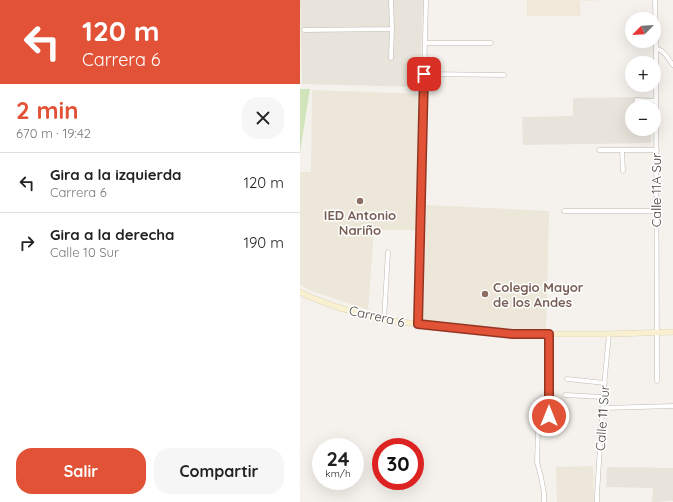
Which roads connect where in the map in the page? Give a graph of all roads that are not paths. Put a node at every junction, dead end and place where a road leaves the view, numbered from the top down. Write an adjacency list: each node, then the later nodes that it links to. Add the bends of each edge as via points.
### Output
1 (390, 0): 4 (street)
2 (426, 0): 6 (street)
3 (655, 0): 8 (street, Calle 11A Sur)
4 (392, 29): 5 (street); 9 (street)
5 (304, 30)
6 (425, 43): 7 (street); 11 (street)
7 (491, 44)
8 (656, 49): 10 (street, via 662,50); 13 (street, Calle 11A Sur)
9 (391, 58)
10 (673, 65)
11 (424, 74): 12 (street); 24 (street)
12 (504, 75)
13 (656, 100)
14 (656, 136): 17 (street, Calle 11A Sur)
15 (599, 150): 16 (street)
16 (622, 150): 17 (street); 18 (street)
17 (656, 150): 20 (street, Calle 11A Sur)
18 (623, 171)
19 (564, 211): 20 (street)
20 (657, 211): 26 (street, Calle 11A Sur)
21 (388, 252): 23 (street)
22 (300, 292): 23 (main road, Carrera 6, via 337,307)
23 (384, 320): 24 (main road, Carrera 6)
24 (418, 324): 27 (main road, Carrera 6, via 512,334)
25 (673, 332): 26 (main road, Carrera 6)
26 (657, 333): 28 (main road, Carrera 6); 30 (street, Calle 11A Sur)
27 (549, 334): 28 (main road, Carrera 6); 36 (street)
28 (609, 334): 31 (street, Calle 11 Sur)
29 (567, 378): 31 (street)
30 (657, 381)
31 (605, 383): 33 (street, Calle 11 Sur)
32 (565, 395): 33 (street)
33 (603, 397): 35 (street, Calle 11 Sur)
34 (673, 406): 35 (street)
35 (603, 408): 39 (street, Calle 11 Sur)
36 (549, 416)
37 (538, 430): 38 (street, via 537,462)
38 (544, 502)
39 (597, 502)

